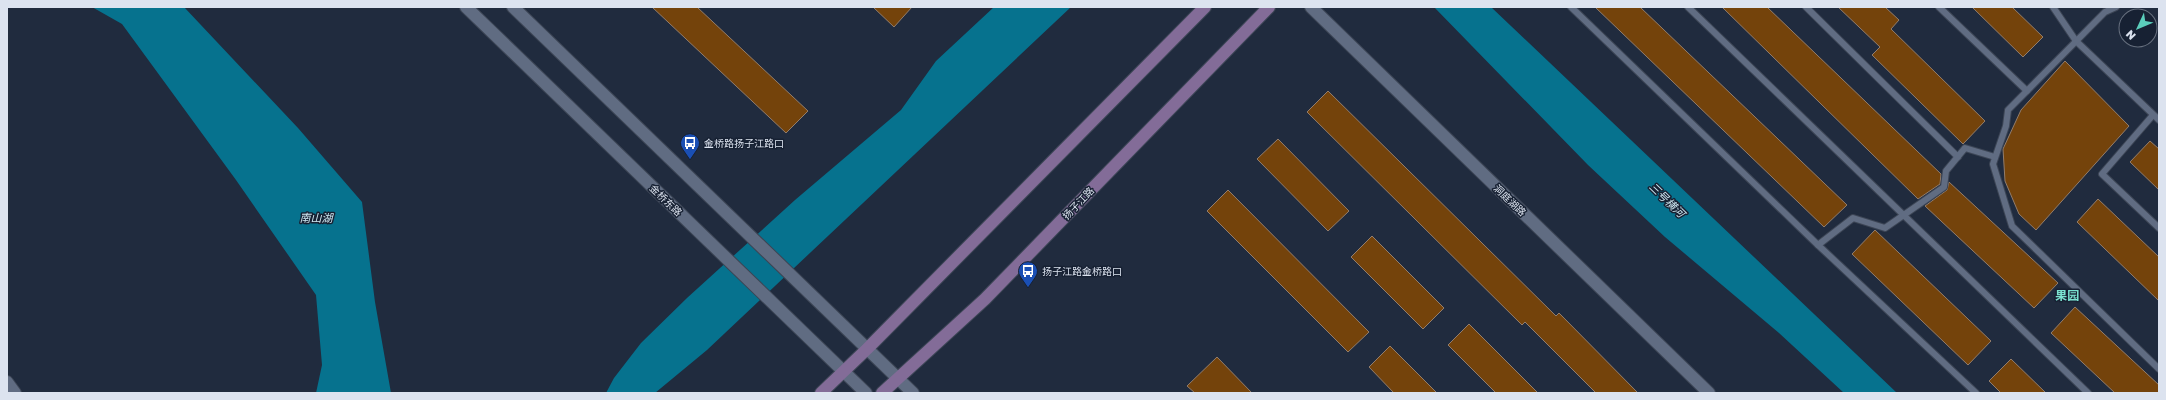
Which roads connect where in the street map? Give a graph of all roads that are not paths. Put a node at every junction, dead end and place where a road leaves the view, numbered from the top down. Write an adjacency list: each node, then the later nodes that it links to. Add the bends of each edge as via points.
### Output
1 (466, 7): 23 (street, 金桥东路)
2 (513, 7): 21 (street)
3 (1205, 7): 21 (main road)
4 (1269, 7): 24 (main road, 扬子江路, via 984,299)
5 (1311, 7): 31 (street, 洞庭湖路)
6 (1571, 7): 20 (lane)
7 (1688, 7): 18 (lane)
8 (1806, 7): 16 (lane)
9 (1940, 7): 13 (lane)
10 (2053, 7): 12 (lane)
11 (2116, 7): 12 (lane, via 2105,12)
12 (2076, 41): 13 (lane); 14 (lane)
13 (2027, 91): 17 (lane, via 2008,110 2006,126)
14 (2153, 115): 15 (lane); 19 (lane, via 2102,174)
15 (2159, 120)
16 (1958, 157): 17 (lane, via 1965,148); 18 (lane, via 1946,170 1944,187)
17 (1995, 157): 22 (lane, via 1993,164 2012,226)
18 (1905, 215): 20 (lane, via 1885,228 1853,218); 33 (lane)
19 (2159, 228)
20 (1818, 245): 32 (lane)
21 (867, 349): 23 (main road); 24 (street)
22 (2159, 369)
23 (843, 372): 27 (main road); 28 (street, 金桥东路)
24 (898, 378): 29 (main road, 扬子江路); 30 (street)
25 (7, 382): 26 (street)
26 (15, 393)
27 (821, 393)
28 (866, 393)
29 (882, 393)
30 (913, 393)
31 (1709, 393)
32 (1976, 393)
33 (2088, 393)

